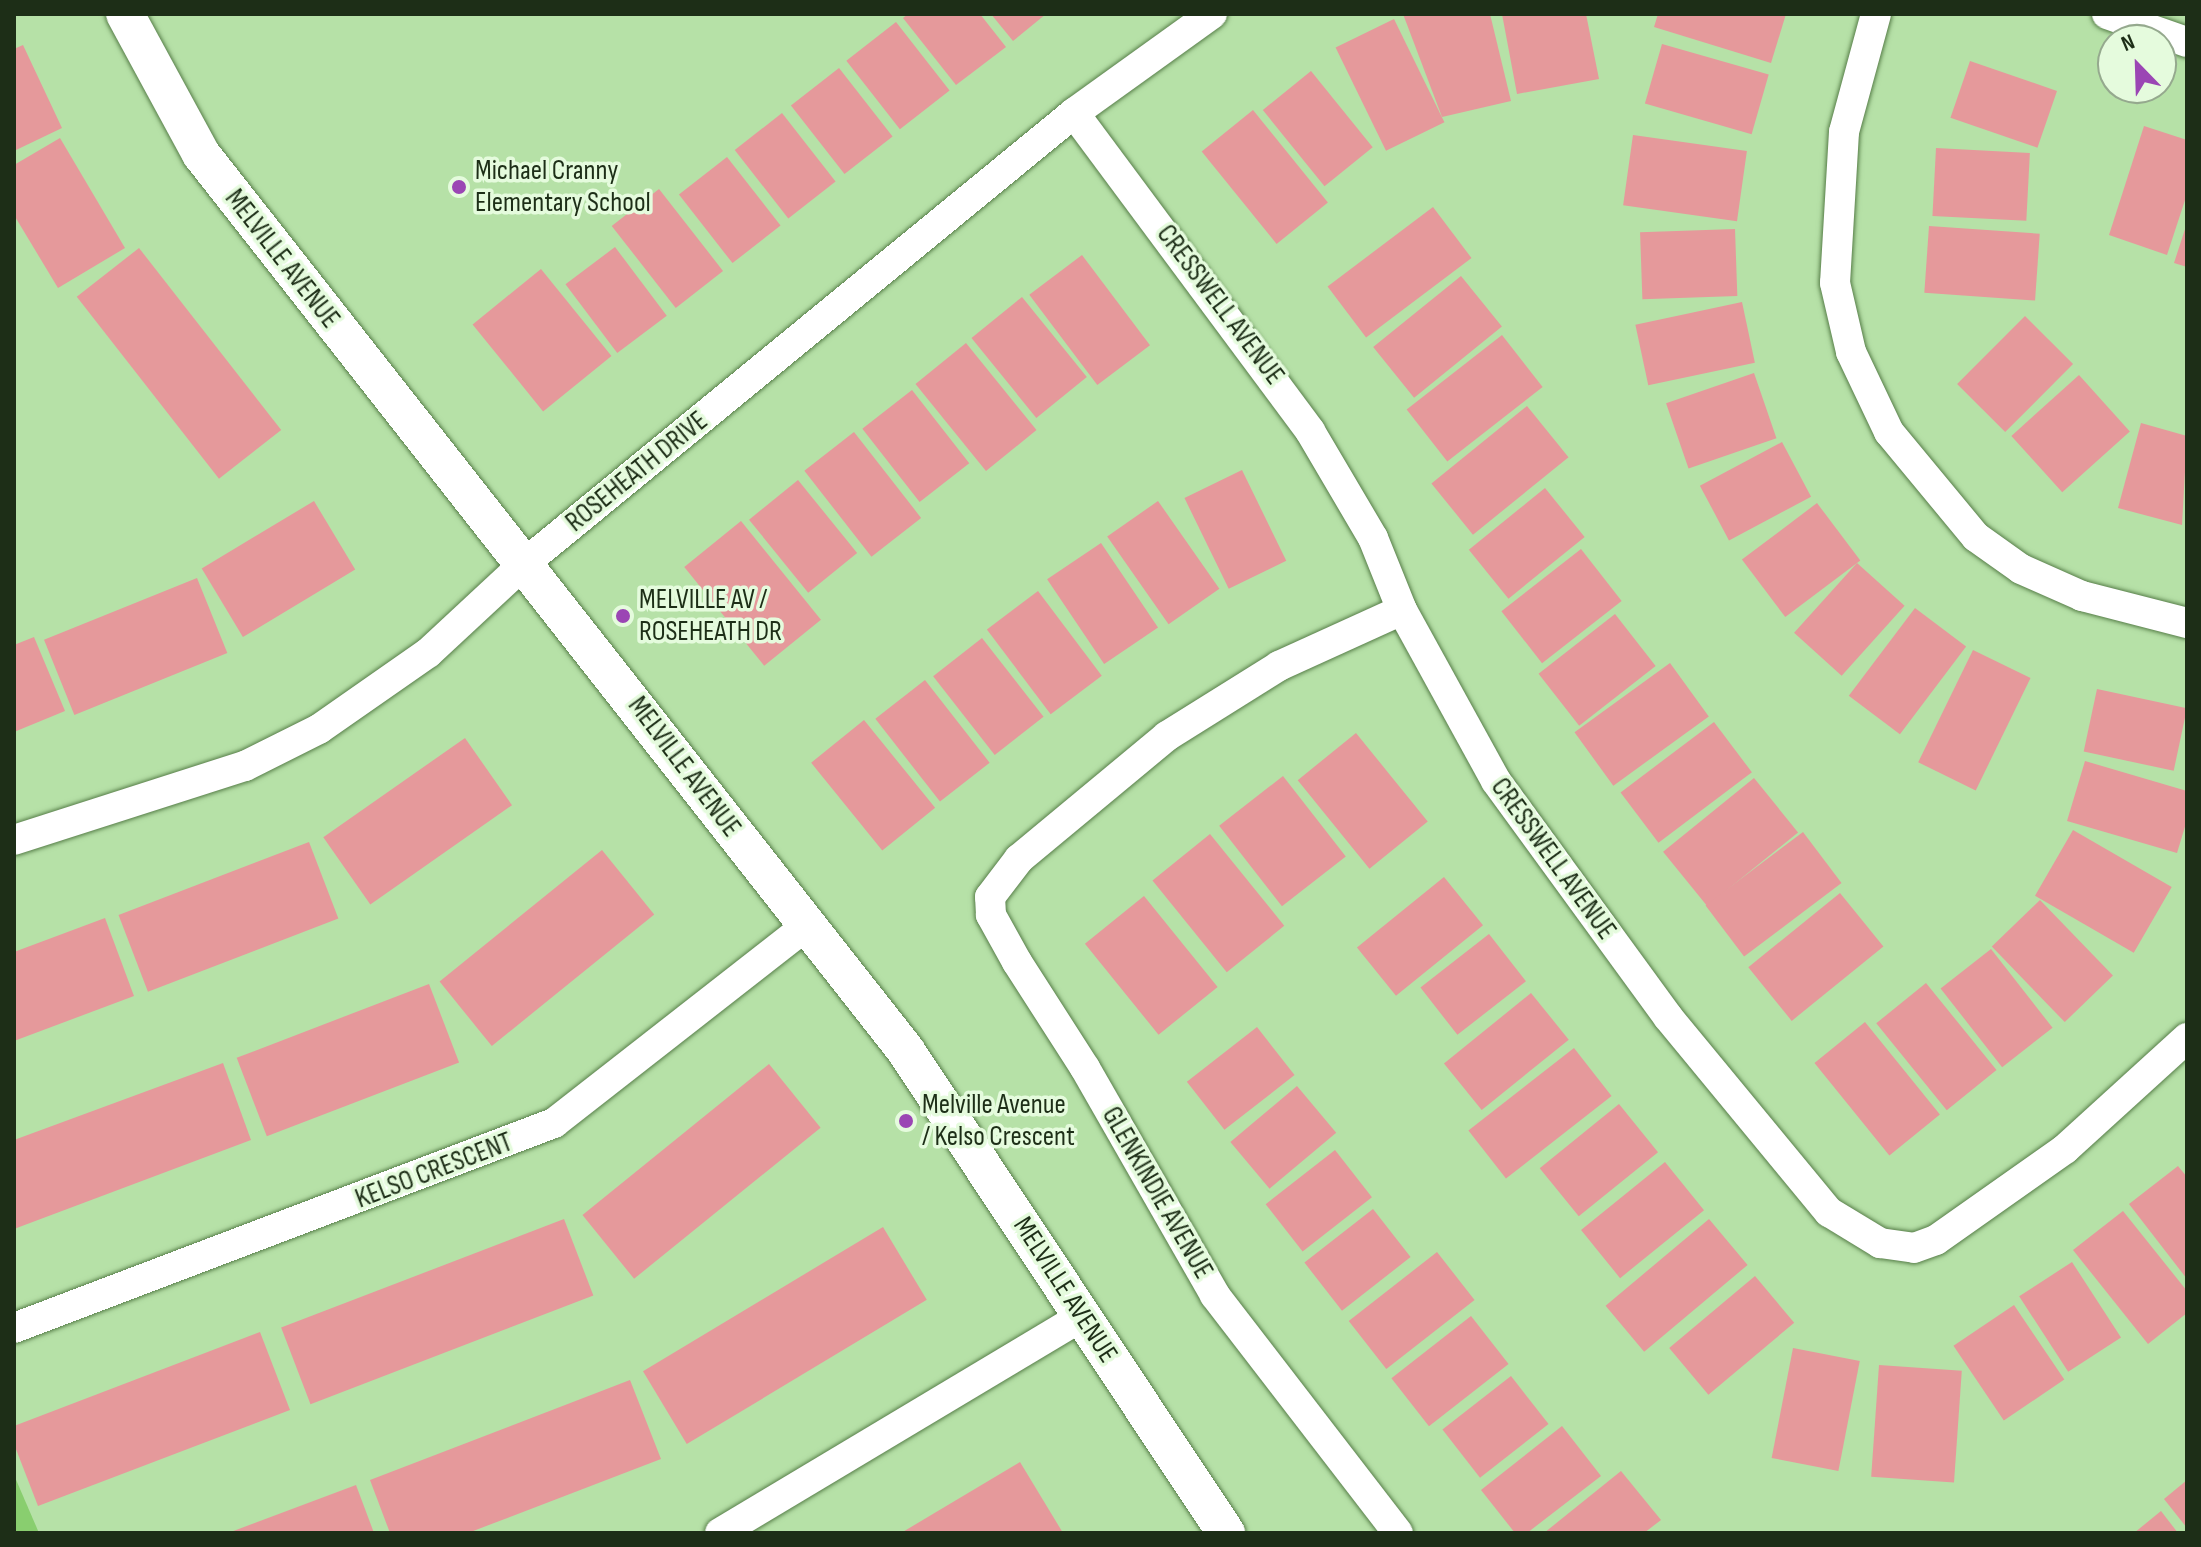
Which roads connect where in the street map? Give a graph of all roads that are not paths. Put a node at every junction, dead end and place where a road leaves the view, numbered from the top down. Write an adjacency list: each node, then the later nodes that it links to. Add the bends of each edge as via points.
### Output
1 (125, 14): 7 (street, MELVILLE AVENUE, via 201,154)
2 (1212, 14): 6 (street, ROSEHEATH DRIVE)
3 (1876, 14): 9 (street, via 1844,132 1835,283 1851,352 1889,432 1976,537 2021,569 2082,596)
4 (2107, 14): 5 (street)
5 (2187, 42)
6 (1074, 113): 7 (street, ROSEHEATH DRIVE); 8 (street, CRESSWELL AVENUE, via 1277,380 1373,538)
7 (525, 563): 10 (street, ROSEHEATH DRIVE, via 428,653 319,729 245,766); 11 (street, MELVILLE AVENUE)
8 (1402, 610): 12 (street, CRESSWELL AVENUE, via 1496,781 1650,992 1829,1212 1857,1233 1914,1248 1936,1240 2065,1149); 17 (street, GLENKINDIE AVENUE, via 1279,666 1167,736 1019,859 990,897 991,915 1017,962 1085,1068 1215,1295)
9 (2187, 623)
10 (14, 840)
11 (805, 927): 13 (street, MELVILLE AVENUE, via 906,1051); 14 (street, KELSO CRESCENT, via 554,1123)
12 (2187, 1038)
13 (1083, 1316): 15 (street); 16 (street, MELVILLE AVENUE)
14 (14, 1328)
15 (720, 1533)
16 (1226, 1533)
17 (1398, 1533)

